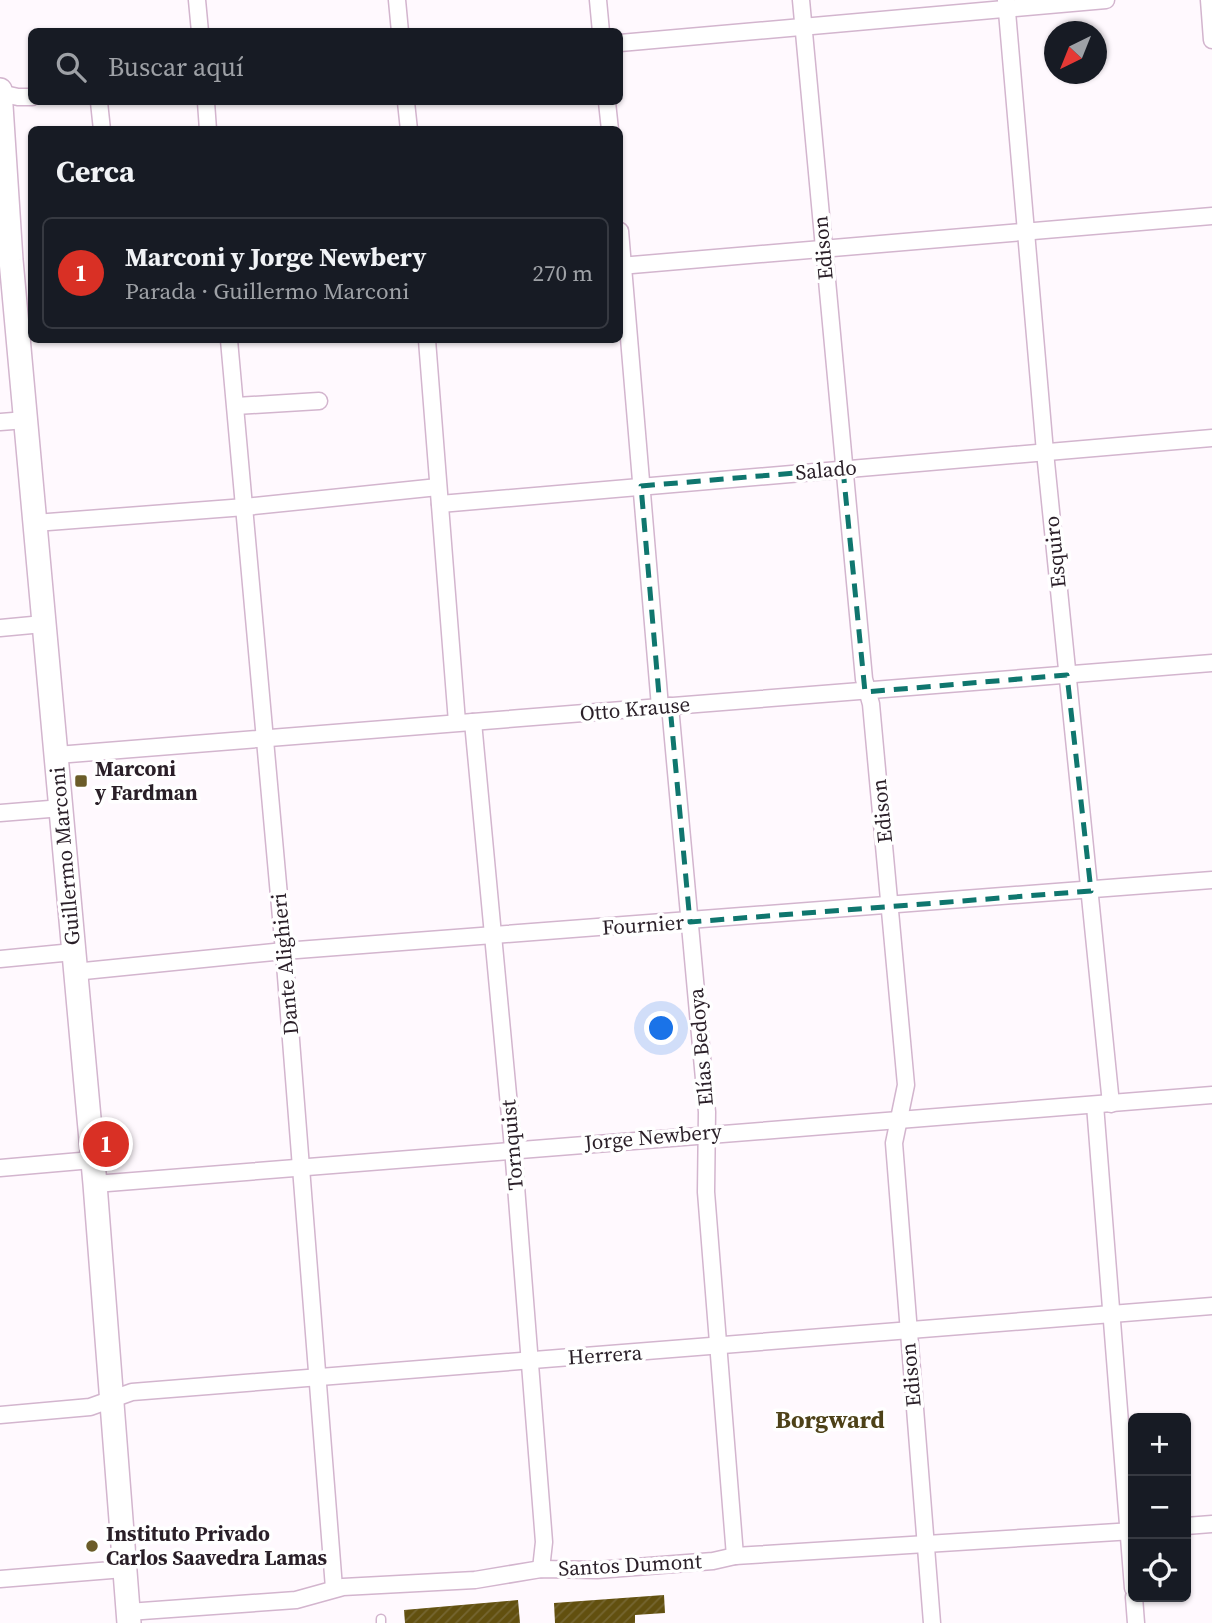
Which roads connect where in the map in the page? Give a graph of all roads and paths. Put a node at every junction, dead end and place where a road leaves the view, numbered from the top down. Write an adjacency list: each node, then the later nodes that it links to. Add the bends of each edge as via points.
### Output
1 (197, 0): 8 (street)
2 (397, 0): 9 (street)
3 (598, 0): 10 (street)
4 (801, 0): 11 (street, Edison)
5 (1105, 0): 7 (street)
6 (1209, 0): 12 (street)
7 (1007, 4): 11 (street); 25 (street, Esquiro)
8 (200, 28)
9 (400, 28)
10 (601, 28)
11 (803, 28): 13 (street); 26 (street, Edison)
12 (1212, 40)
13 (623, 43)
14 (0, 92): 15 (street); 27 (street, Guillermo Marconi)
15 (28, 96)
16 (99, 105): 20 (street)
17 (206, 105): 21 (street)
18 (406, 105): 22 (street)
19 (607, 105): 23 (street)
20 (102, 126)
21 (208, 126)
22 (409, 126)
23 (610, 126)
24 (1212, 216): 25 (street)
25 (1024, 232): 26 (street); 38 (street, Esquiro)
26 (824, 250): 28 (street); 39 (street, Edison)
27 (6, 260): 30 (street, Guillermo Marconi)
28 (623, 266)
29 (623, 288): 40 (street, Elías Bedoya)
30 (25, 321): 35 (street, Guillermo Marconi)
31 (229, 343): 34 (street, Dante Alighieri)
32 (427, 343): 41 (street, Tornquist)
33 (319, 401): 34 (street)
34 (236, 407): 43 (street, Dante Alighieri)
35 (26, 420): 36 (street); 44 (street, Guillermo Marconi)
36 (0, 422)
37 (1212, 438): 38 (street, Salado)
38 (1045, 452): 39 (street, Salado); 48 (street, Esquiro)
39 (843, 469): 40 (street, Salado); 49 (street, Edison)
40 (641, 486): 42 (street, Salado); 50 (street, Elías Bedoya)
41 (438, 487): 42 (street, Tornquist); 43 (street)
42 (440, 504): 51 (street, Tornquist)
43 (245, 507): 44 (street); 52 (street, Dante Alighieri)
44 (35, 523): 45 (street, Guillermo Marconi)
45 (43, 624): 46 (street); 53 (street, Guillermo Marconi)
46 (0, 628)
47 (1212, 663): 48 (street, Otto Krause)
48 (1067, 675): 49 (street, Otto Krause); 57 (street, Esquiro)
49 (867, 692): 50 (street, Otto Krause); 58 (street, Edison)
50 (665, 707): 51 (street, Otto Krause); 59 (street, Elías Bedoya)
51 (465, 722): 52 (street, Otto Krause); 60 (street, Tornquist)
52 (266, 739): 53 (street, Otto Krause); 61 (street, Dante Alighieri)
53 (57, 755): 54 (street, Guillermo Marconi)
54 (62, 808): 55 (street); 63 (street, Guillermo Marconi)
55 (0, 813)
56 (1212, 880): 57 (street, Fournier)
57 (1091, 891): 58 (street, Fournier); 65 (street, Esquiro)
58 (892, 904): 59 (street, Fournier); 67 (street, Edison, via 906,1085)
59 (690, 922): 60 (street, Fournier); 68 (street, Elías Bedoya)
60 (493, 935): 61 (street, Fournier); 69 (street, Tornquist)
61 (284, 951): 63 (street, Fournier); 71 (street, Dante Alighieri)
62 (0, 958): 63 (street, Fournier)
63 (74, 962): 70 (street, Guillermo Marconi)
64 (1212, 1095): 65 (street, Jorge Newbery)
65 (1111, 1104): 66 (street, Jorge Newbery)
66 (1095, 1105): 67 (street, Jorge Newbery); 75 (street)
67 (898, 1118): 68 (street, Jorge Newbery); 76 (street, Edison, via 894,1143)
68 (706, 1133): 69 (street, Jorge Newbery); 77 (street, Elías Bedoya)
69 (513, 1148): 71 (street, Jorge Newbery); 78 (street, Tornquist)
70 (92, 1160): 72 (street); 73 (street, Guillermo Marconi)
71 (301, 1165): 73 (street, Jorge Newbery); 79 (street, Dante Alighieri)
72 (0, 1168)
73 (95, 1184): 80 (street, Guillermo Marconi)
74 (1212, 1306): 75 (street, Herrera)
75 (1112, 1314): 76 (street, Herrera); 82 (street)
76 (908, 1332): 77 (street, Herrera); 86 (street, Edison)
77 (718, 1348): 78 (street, Herrera); 87 (street, Elías Bedoya)
78 (528, 1361): 79 (street, Herrera); 89 (street, Tornquist, via 544,1542)
79 (318, 1377): 80 (street, Herrera, via 132,1392); 91 (street, Dante Alighieri)
80 (110, 1398): 81 (street, Herrera, via 90,1408); 88 (street, Guillermo Marconi)
81 (0, 1415)
82 (1128, 1497)
83 (1212, 1524): 84 (street)
84 (1191, 1526)
85 (1128, 1531): 86 (street, Santos Dumont)
86 (925, 1546): 87 (street, Santos Dumont); 94 (street, Edison)
87 (735, 1556): 89 (street, Santos Dumont, via 597,1570)
88 (124, 1569): 90 (street); 93 (street, Guillermo Marconi)
89 (541, 1569): 91 (street, Santos Dumont, via 484,1579)
90 (0, 1579)
91 (334, 1588): 93 (street, Santos Dumont, via 296,1600)
92 (1134, 1602): 95 (street)
93 (128, 1618)
94 (932, 1623)
95 (1136, 1623)

